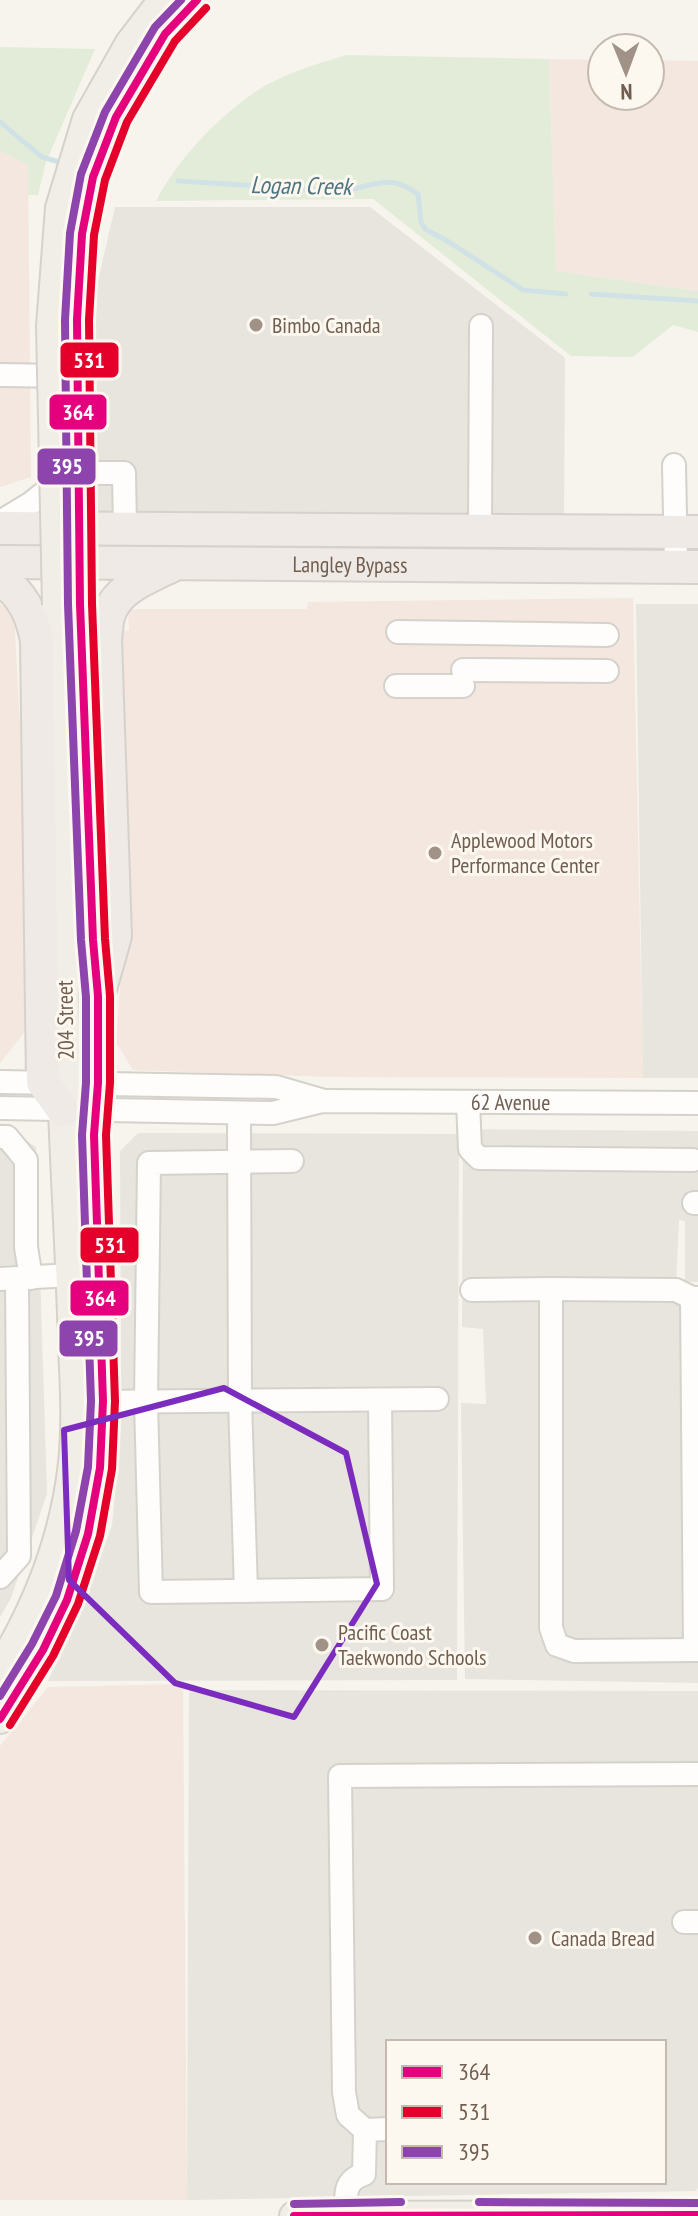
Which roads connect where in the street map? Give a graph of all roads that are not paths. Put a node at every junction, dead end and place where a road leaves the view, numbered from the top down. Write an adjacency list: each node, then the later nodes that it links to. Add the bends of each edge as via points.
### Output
1 (163, 0): 15 (main road, 204 Street, bridge, via 130,43 87,119 60,208 51,326)
2 (197, 0): 15 (main road, 204 Street, bridge, via 165,34 133,86 104,147 86,204 77,320)
3 (481, 326): 9 (street)
4 (0, 375): 6 (street, via 67,376)
5 (674, 465): 10 (street)
6 (68, 473): 7 (street); 8 (street, via 124,473)
7 (0, 525): 8 (highway, Langley Bypass)
8 (125, 528): 9 (highway, Langley Bypass)
9 (480, 531): 10 (highway, Langley Bypass)
10 (687, 532): 13 (street)
11 (0, 562): 12 (highway, Langley Bypass)
12 (175, 564): 13 (highway, Langley Bypass); 20 (highway, via 136,583 109,613 105,640 115,936)
13 (687, 567)
14 (0, 578): 22 (highway, via 26,602 37,640)
15 (69, 605): 20 (main road, 204 Street); 22 (main road, 204 Street)
16 (398, 632): 17 (street)
17 (607, 635)
18 (607, 671): 19 (street)
19 (396, 686)
20 (98, 996): 23 (main road, 204 Street)
21 (0, 1082): 22 (street, 62 Avenue)
22 (57, 1092): 23 (street, 62 Avenue); 27 (street, 62 Avenue); 33 (main road, 204 Street)
23 (97, 1097): 24 (street, 62 Avenue, via 276,1087); 28 (street, 62 Avenue); 40 (main road, 204 Street)
24 (322, 1101): 25 (street, 62 Avenue); 28 (street, 62 Avenue, via 273,1113)
25 (468, 1102): 26 (street, 62 Avenue); 30 (street, via 470,1149 479,1158)
26 (698, 1103)
27 (0, 1108)
28 (239, 1113): 31 (street)
29 (0, 1137): 34 (street, via 7,1137 26,1160 26,1247)
30 (693, 1160)
31 (238, 1161): 32 (street); 41 (street); 43 (street, via 149,1163)
32 (292, 1161)
33 (71, 1275): 34 (street); 42 (main road, 204 Street)
34 (16, 1279): 44 (street)
35 (551, 1289): 36 (street); 37 (street, via 676,1290); 48 (street, via 551,1628 557,1645 574,1651)
36 (472, 1290)
37 (695, 1298): 48 (street)
38 (437, 1399): 39 (street)
39 (380, 1400): 41 (street); 46 (street, via 382,1589)
40 (103, 1401): 42 (street); 43 (street); 47 (main road, 204 Street, via 100,1468 88,1534 67,1600)
41 (240, 1401): 43 (street); 46 (street)
42 (75, 1402): 47 (main road, 204 Street, via 73,1463 61,1524)
43 (146, 1402): 46 (street, via 151,1592)
44 (9, 1424): 45 (street, via 19,1556)
45 (0, 1577)
46 (246, 1591)
47 (21, 1639): 49 (main road, 204 Street); 50 (main road, 204 Street)
48 (696, 1650)
49 (0, 1668)
50 (0, 1719)
51 (698, 1774): 53 (street, via 340,1776 344,2092 348,2115)
52 (386, 2129): 53 (street)
53 (365, 2130): 54 (street, via 364,2174 346,2188)
54 (346, 2215): 55 (main road); 57 (main road)
55 (477, 2215): 56 (main road)
56 (698, 2215)
57 (294, 2216)

